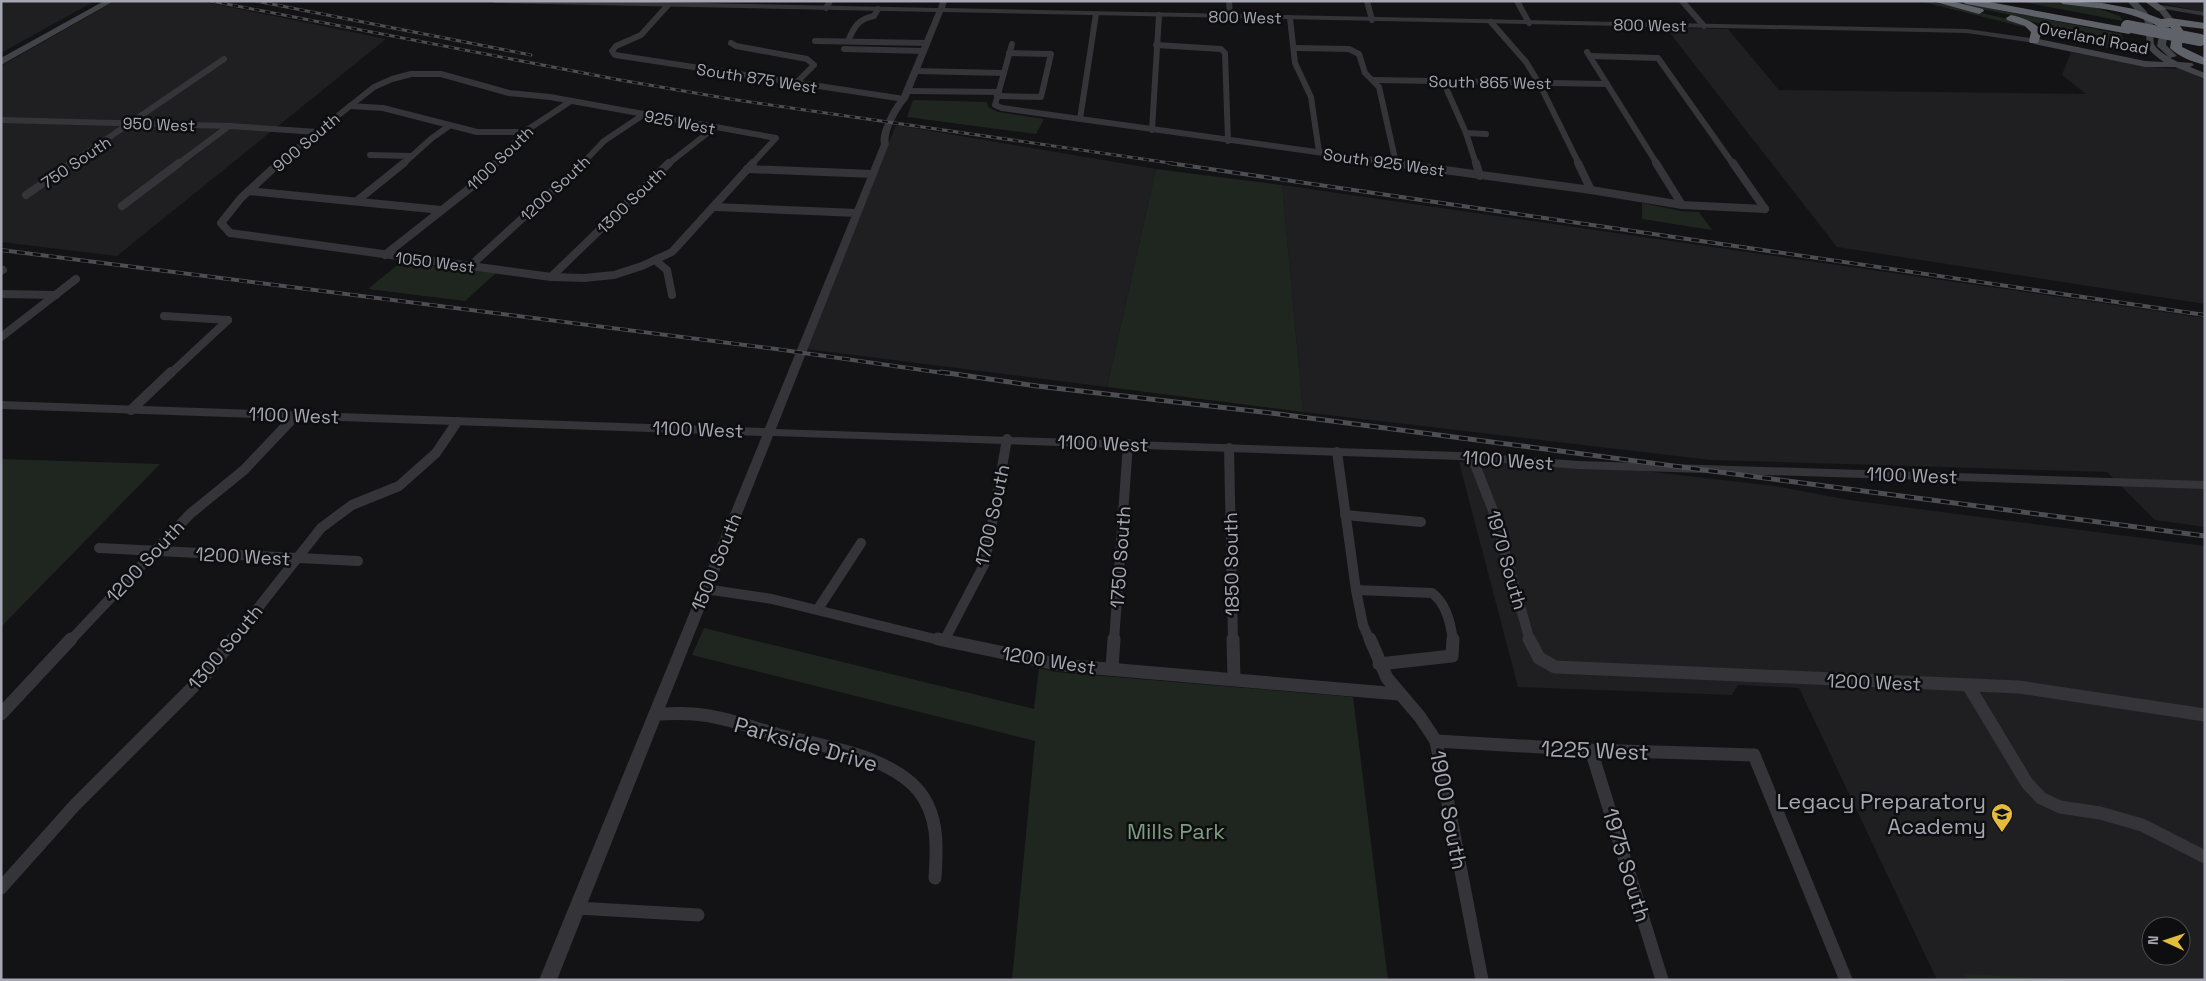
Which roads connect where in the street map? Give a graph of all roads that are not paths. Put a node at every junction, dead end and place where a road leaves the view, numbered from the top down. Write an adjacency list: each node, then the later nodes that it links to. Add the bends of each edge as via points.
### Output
1 (100, 1): 51 (main road)
2 (110, 1): 53 (main road)
3 (495, 1): 15 (street, 800 West)
4 (944, 1): 23 (street, 1500 South)
5 (1229, 1): 27 (street)
6 (1367, 1): 29 (street)
7 (1517, 1): 32 (street)
8 (1682, 1): 33 (street)
9 (1937, 1): 39 (highway, via 2034,26 2037,31)
10 (1966, 1): 35 (highway)
11 (1999, 1): 35 (highway)
12 (2063, 1): 21 (highway)
13 (2131, 1): 21 (highway, via 2129,8); 31 (main road)
14 (2136, 1): 31 (highway)
15 (531, 2): 16 (street, 800 West)
16 (615, 2): 18 (street, 800 West)
17 (752, 4): 18 (street, 800 West); 19 (street, 800 West)
18 (668, 5): 62 (street, South 875 West, via 641,35 612,51 622,57)
19 (828, 5): 22 (street, 800 West)
20 (2155, 5): 25 (street); 31 (main road, via 2169,16); 34 (highway)
21 (2105, 8): 31 (highway)
22 (878, 9): 23 (street, 800 West); 38 (street, via 874,16 857,22)
23 (940, 10): 24 (street, 800 West); 41 (street, 1500 South)
24 (1096, 14): 26 (street, 800 West); 70 (street)
25 (2205, 14)
26 (1159, 15): 27 (street, 800 West); 45 (street)
27 (1230, 17): 28 (street, 800 West)
28 (1290, 18): 29 (street, 800 West); 46 (street)
29 (1372, 20): 30 (street, 800 West)
30 (1491, 22): 32 (street, 800 West); 61 (street, via 1526,62)
31 (2158, 22): 34 (highway); 54 (highway, via 2178,30 2177,49); 55 (main road, via 2162,47); 55 (main road, via 2150,45 2158,54)
32 (1529, 23): 33 (street, 800 West)
33 (1704, 26): 36 (street, 800 West)
34 (2205, 26)
35 (2128, 28): 42 (highway)
36 (1995, 34): 39 (street, Overland Road)
37 (815, 41): 38 (street)
38 (848, 42): 41 (street)
39 (2034, 42): 55 (main road, Overland Road, via 2144,64)
40 (731, 43): 62 (street, via 807,59 814,65)
41 (927, 43): 48 (street, 1500 South)
42 (2202, 43)
43 (1012, 44): 49 (street)
44 (1044, 45): 50 (street)
45 (1156, 45): 75 (street); 81 (street, via 1222,48)
46 (1295, 48): 59 (street, via 1349,49 1359,54 1365,73); 82 (street, via 1296,63 1311,97)
47 (844, 49): 48 (street)
48 (924, 51): 56 (street, 1500 South)
49 (1009, 53): 50 (street); 57 (street)
50 (1042, 53): 64 (street, South 875 West, via 1051,54 1041,97)
51 (1, 56)
52 (224, 59): 71 (street, 750 South)
53 (1, 62)
54 (2205, 64): 55 (highway)
55 (2184, 65): 58 (main road)
56 (915, 71): 57 (street); 65 (street, 1500 South)
57 (1004, 73): 64 (street)
58 (2205, 75)
59 (1374, 80): 60 (street, South 865 West); 85 (street, via 1379,86)
60 (1443, 81): 61 (street, South 865 West); 78 (street)
61 (1539, 83): 63 (street, South 865 West); 90 (street)
62 (795, 84): 65 (street, South 875 West)
63 (1607, 84): 93 (street); 93 (street, South 925 West, via 1589,54 1658,58 1765,209)
64 (998, 94): 65 (street, South 875 West); 70 (street, South 925 West, via 995,106)
65 (906, 95): 87 (street, 1500 South, via 890,141)
66 (573, 101): 67 (street, 900 South, via 523,96 445,74 400,72 362,93); 68 (street, 925 West); 77 (street, 1100 South)
67 (350, 106): 73 (street, via 381,106); 76 (street, 900 South)
68 (643, 115): 74 (street, 925 West); 101 (street, 1200 South, via 604,140 576,171)
69 (1, 120): 71 (street, 950 West)
70 (1080, 120): 75 (street, South 925 West)
71 (132, 123): 72 (street, 950 West); 91 (street, 750 South)
72 (229, 126): 76 (street, 950 West); 94 (street)
73 (449, 126): 77 (street, via 479,132); 84 (street)
74 (714, 128): 80 (street, 925 West); 102 (street, 1300 South, via 677,156)
75 (1152, 130): 81 (street, South 925 West)
76 (317, 132): 89 (street, 900 South)
77 (524, 132): 96 (street, 1100 South, via 484,177)
78 (1466, 133): 79 (street); 88 (street)
79 (1486, 134)
80 (776, 138): 86 (street, 1050 West)
81 (1228, 141): 82 (street, South 925 West)
82 (1319, 152): 85 (street, South 925 West)
83 (370, 155): 84 (street)
84 (412, 156): 92 (street)
85 (1396, 164): 88 (street, South 925 West)
86 (747, 169): 87 (street); 95 (street, 1050 West)
87 (873, 174): 97 (street, 1500 South)
88 (1480, 176): 90 (street, South 925 West)
89 (249, 190): 92 (street); 98 (street, 900 South)
90 (1590, 190): 93 (street, South 925 West)
91 (26, 195)
92 (358, 200): 96 (street)
93 (1682, 205)
94 (122, 206)
95 (715, 207): 97 (street); 100 (street, 1050 West, via 672,252)
96 (441, 210): 99 (street, 1100 South)
97 (857, 213): 113 (street, 1500 South)
98 (221, 223): 99 (street, 1050 West, via 230,233)
99 (385, 256): 101 (street, 1050 West)
100 (654, 262): 102 (street, 1050 West, via 601,278); 106 (street, via 667,270)
101 (469, 266): 102 (street, 1050 West)
102 (551, 277)
103 (76, 280): 105 (street)
104 (1, 294): 105 (street)
105 (56, 295): 108 (street)
106 (672, 295)
107 (164, 316): 110 (street, via 228,320)
108 (1, 337)
109 (1, 405): 110 (street, 1100 West)
110 (131, 410): 111 (street, 1100 West)
111 (296, 415): 112 (street, 1100 West); 124 (street, 1200 South, via 244,470 190,514)
112 (457, 422): 113 (street, 1100 West); 125 (street, 1300 South, via 436,453 400,486 352,505 321,528)
113 (769, 431): 114 (street, 1100 West); 127 (street, 1500 South)
114 (1007, 439): 115 (street, 1100 West); 130 (street, 1700 South, via 985,563)
115 (1128, 444): 116 (street, 1100 West); 133 (street, 1750 South)
116 (1229, 448): 117 (street, 1100 West); 134 (street, 1850 South)
117 (1337, 452): 118 (street, 1100 West); 120 (street, 1900 South)
118 (1472, 457): 119 (street, 1100 West, via 1579,465); 131 (street, 1970 South, via 1494,513 1532,646)
119 (2205, 485)
120 (1345, 514): 121 (street); 128 (street, 1900 South)
121 (1421, 522)
122 (861, 543): 129 (street)
123 (99, 548): 124 (street, 1200 West)
124 (155, 550): 125 (street, 1200 West); 137 (street, 1200 South)
125 (297, 559): 126 (street, 1200 West); 144 (street, 1300 South, via 206,675 75,805)
126 (358, 560)
127 (705, 589): 129 (street, 1200 West, via 743,593); 138 (street, 1500 South)
128 (1356, 590): 132 (street, 1900 South, via 1363,625); 132 (street, via 1436,594 1442,602 1454,654)
129 (818, 609): 130 (street, 1200 West)
130 (944, 641): 133 (street, 1200 West, via 1061,665)
131 (1543, 662): 135 (street, 1200 West, via 1569,669)
132 (1380, 664): 136 (street, 1900 South)
133 (1112, 670): 134 (street, 1200 West)
134 (1234, 679): 136 (street, 1200 West)
135 (1968, 685): 139 (street, 1200 West, via 2028,688); 142 (street, via 2027,783 2047,802 2128,820)
136 (1399, 694): 140 (street, 1900 South)
137 (1, 714)
138 (655, 714): 143 (street, Parkside Drive, via 694,714 735,723 887,766 920,791 930,807 936,829); 145 (street, 1500 South)
139 (2205, 715)
140 (1436, 741): 141 (street, 1225 West); 148 (street, 1900 South)
141 (1592, 750): 149 (street, 1975 South); 150 (street, 1225 West, via 1754,755)
142 (2205, 857)
143 (935, 878)
144 (1, 888)
145 (577, 908): 146 (street); 147 (street, 1500 South)
146 (698, 916)
147 (548, 980)
148 (1482, 980)
149 (1662, 980)
150 (1846, 980)

